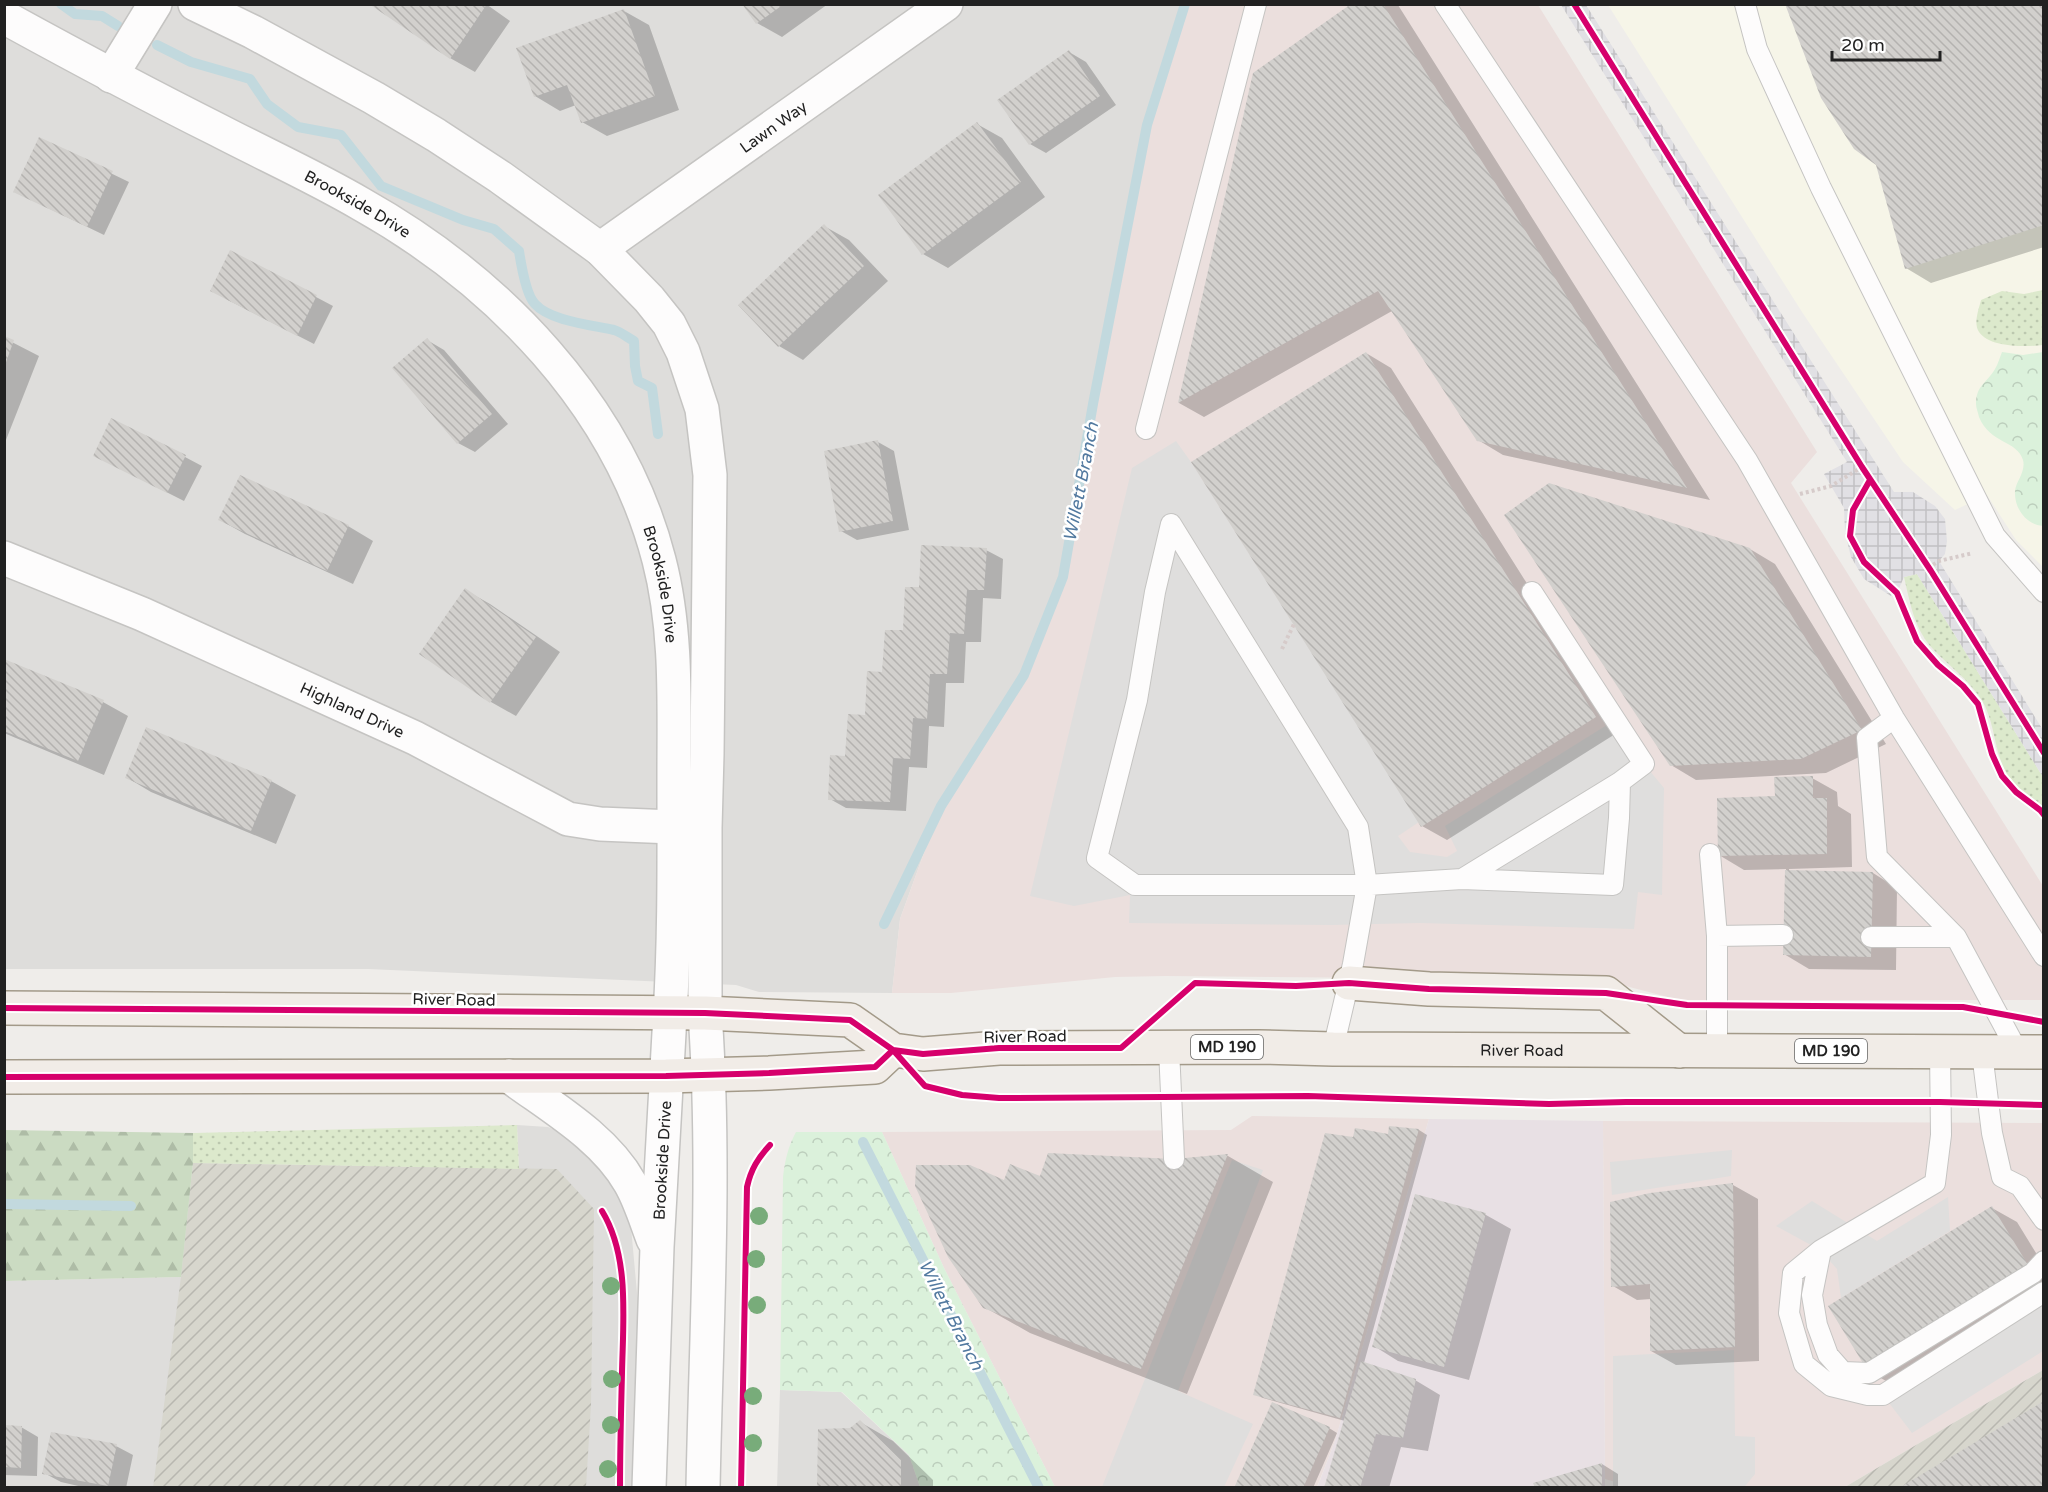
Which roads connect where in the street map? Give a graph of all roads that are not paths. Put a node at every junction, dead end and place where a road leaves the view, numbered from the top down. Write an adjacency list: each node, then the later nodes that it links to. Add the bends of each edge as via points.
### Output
1 (155, 4): 8 (street)
2 (195, 4): 9 (street, Brookside Drive, via 253,32 436,135)
3 (946, 4): 9 (street, Lawn Way)
4 (1256, 4): 10 (lane)
5 (1445, 4): 14 (lane, via 1741,450)
6 (1744, 4): 13 (lane, via 1757,50 1821,188 1990,526)
7 (4, 17): 8 (street, Brookside Drive)
8 (111, 76): 16 (street, Brookside Drive, via 362,204 432,248 479,285 572,384 613,445 639,498 659,560 673,636)
9 (600, 249): 16 (street, Brookside Drive, via 669,324 702,409 710,475 707,754)
10 (1146, 429)
11 (4, 558): 16 (street, Highland Drive, via 142,614 415,738 568,819)
12 (1532, 592): 15 (lane, via 1644,764)
13 (2043, 592)
14 (1894, 718): 23 (lane, via 1867,738 1877,857); 24 (lane)
15 (1620, 782): 18 (lane); 18 (lane, via 1613,885)
16 (690, 828): 27 (street, Brookside Drive); 28 (street, Brookside Drive, via 673,955)
17 (1710, 854): 21 (lane)
18 (1462, 879): 19 (lane)
19 (1367, 885): 19 (lane, via 1358,827 1171,524 1137,700 1096,858 1135,885); 25 (lane)
20 (1783, 935): 21 (lane)
21 (1717, 936): 33 (lane)
22 (1871, 937): 23 (lane)
23 (1956, 937): 35 (lane)
24 (2043, 956)
25 (1349, 983): 30 (lane); 32 (main road, via 1606,993)
26 (4, 1008): 28 (main road, River Road / MD 190)
27 (705, 1013): 28 (main road, River Road / MD 190); 31 (main road, River Road / MD 190, via 850,1020); 37 (street, Brookside Drive)
28 (670, 1014): 39 (street, Brookside Drive)
29 (1169, 1049): 30 (main road, River Road / MD 190); 31 (main road, River Road / MD 190, via 999,1048 923,1054); 41 (lane)
30 (1334, 1049): 32 (main road, River Road / MD 190)
31 (893, 1050): 37 (main road, via 875,1067)
32 (1679, 1051): 33 (main road, River Road / MD 190)
33 (1717, 1051): 34 (main road, River Road / MD 190)
34 (1940, 1051): 36 (main road, River Road / MD 190); 44 (lane, via 1941,1135 1935,1183)
35 (2031, 1052): 36 (main road, River Road / MD 190)
36 (1982, 1053): 42 (lane, via 2002,1178 2020,1186)
37 (709, 1075): 39 (main road); 48 (street, Brookside Drive, via 711,1148)
38 (509, 1076): 39 (main road); 40 (main road); 43 (street, via 593,1139 613,1160 630,1183)
39 (666, 1076): 43 (street, Brookside Drive)
40 (4, 1077)
41 (1174, 1159)
42 (2043, 1220)
43 (657, 1247): 47 (street, Brookside Drive)
44 (1821, 1250): 45 (lane, via 1812,1295 1817,1325 1828,1355 1843,1372 1869,1373 2033,1273); 46 (lane, via 1793,1273 1789,1313 1804,1364 1831,1386 1868,1395 1883,1395)
45 (2043, 1261)
46 (2043, 1292)
47 (650, 1488)
48 (703, 1488)

